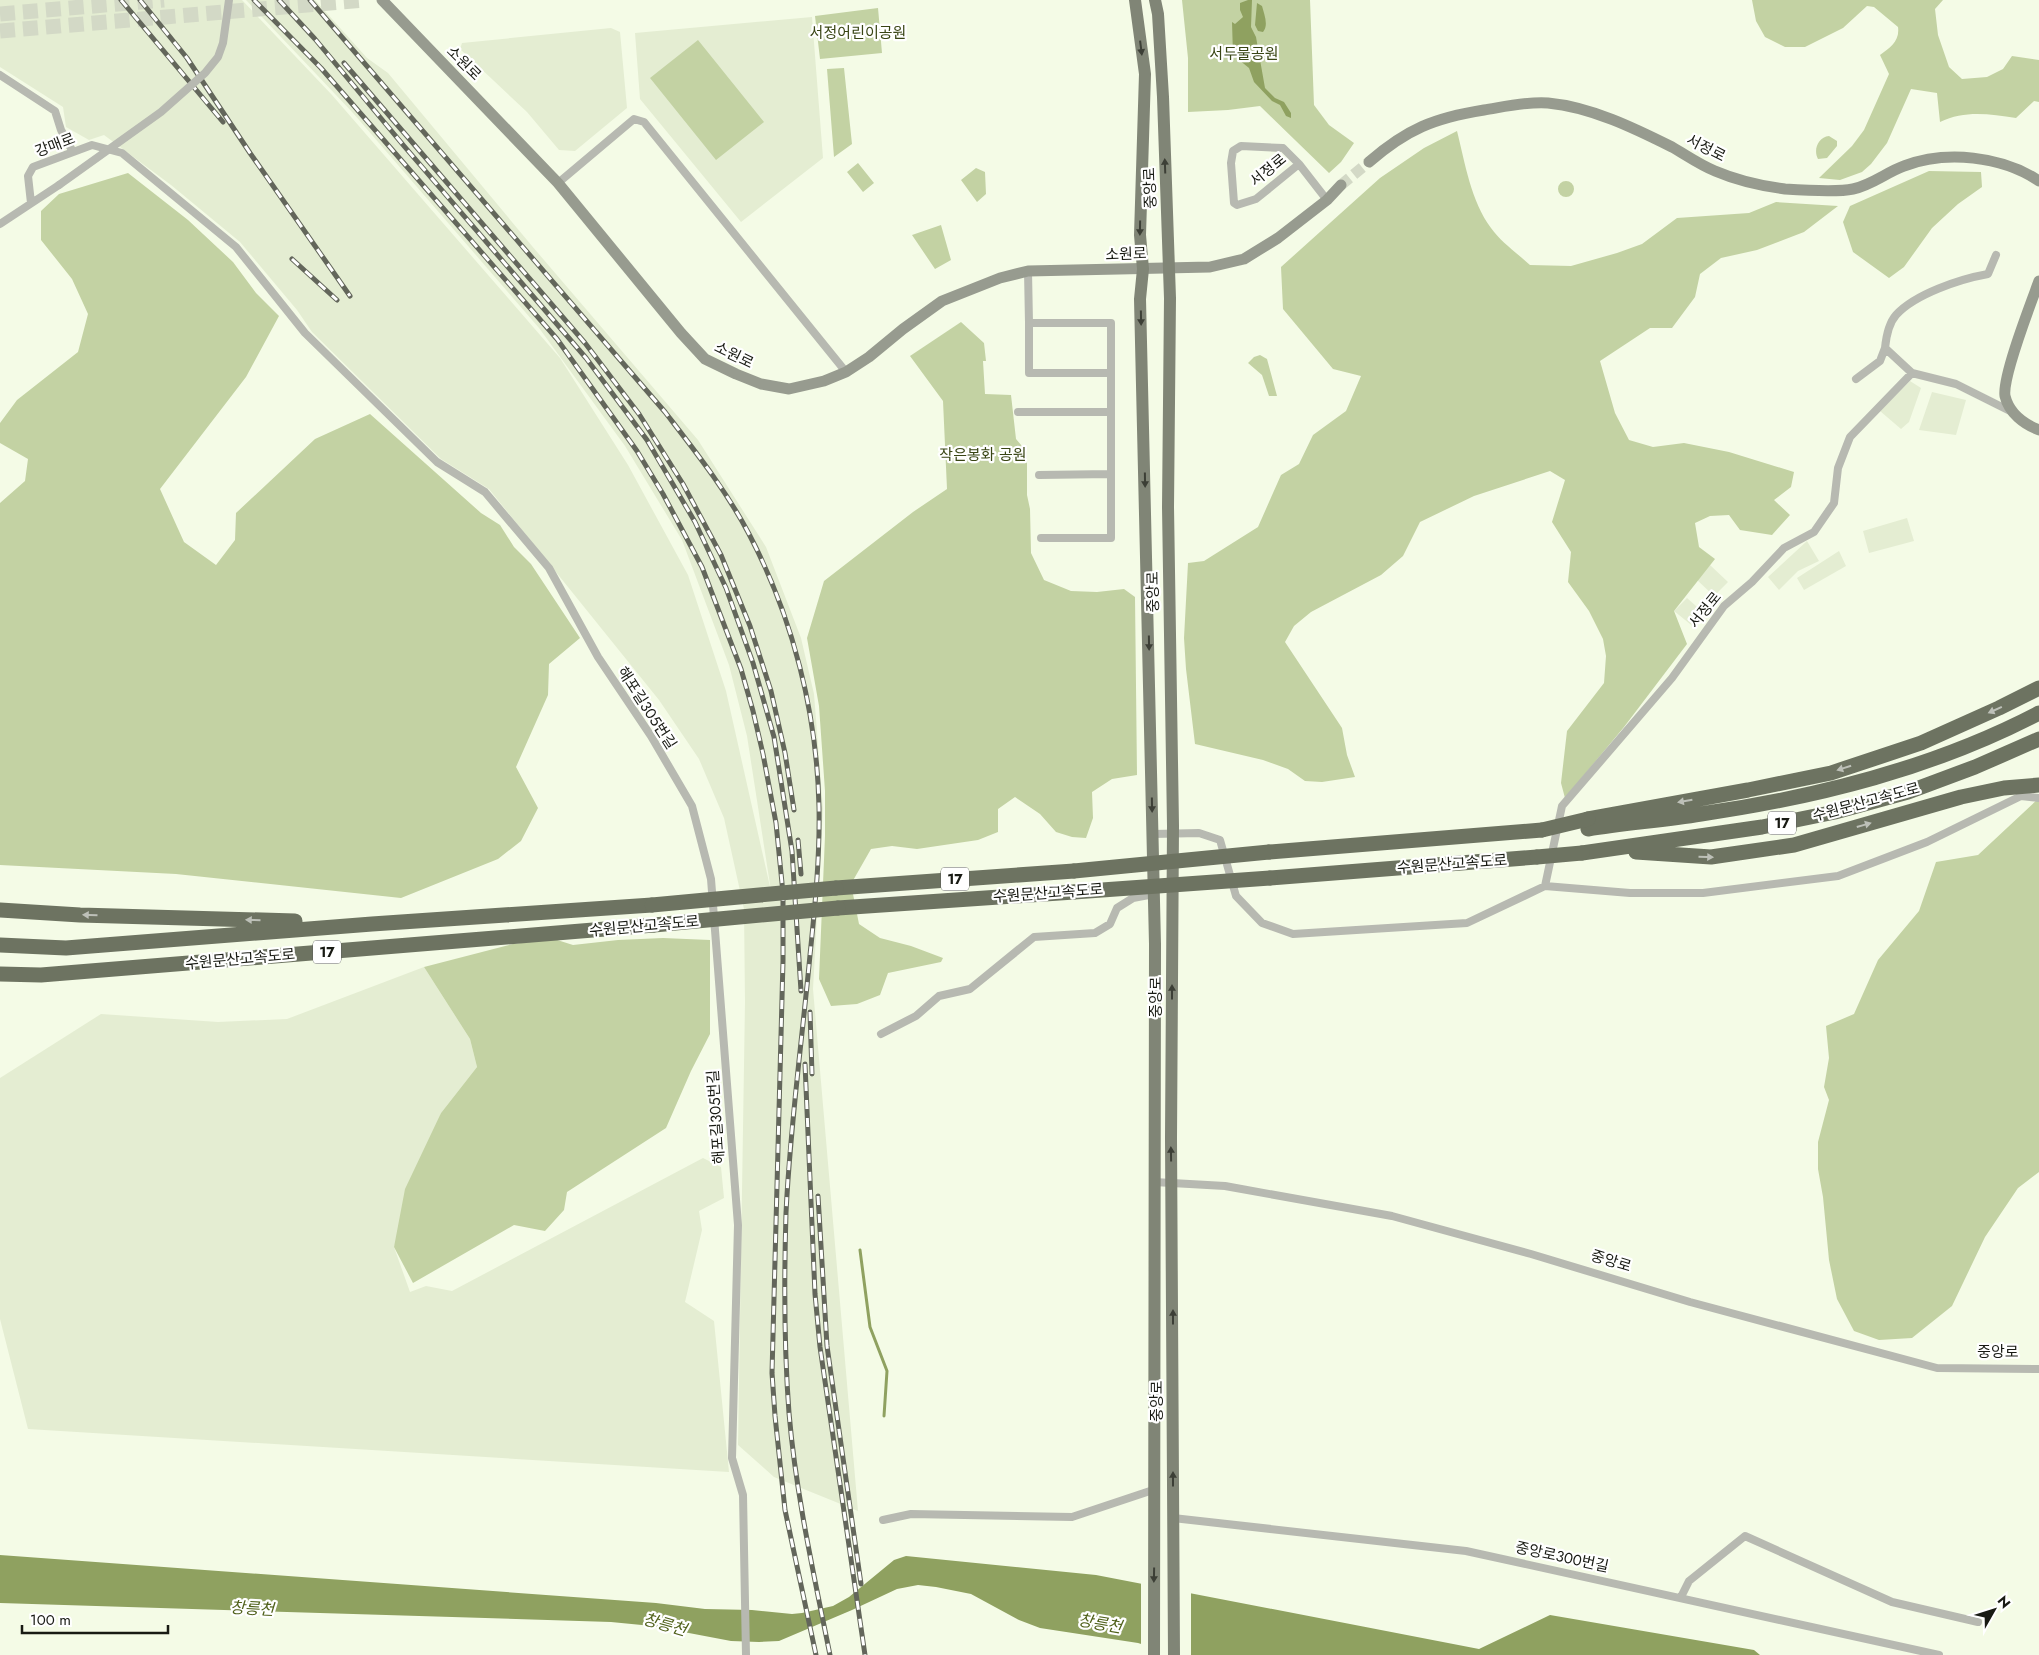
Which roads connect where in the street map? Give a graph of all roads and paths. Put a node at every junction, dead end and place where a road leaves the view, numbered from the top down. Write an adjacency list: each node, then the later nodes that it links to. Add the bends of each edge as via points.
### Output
1 (229, 0): 16 (street, bridge, via 223,43 206,73 161,112)
2 (382, 0): 13 (main road, 소원로)
3 (1155, 0): 6 (main road, 중앙로)
4 (1162, 0): 6 (main road)
5 (1135, 1): 20 (main road, 중앙로, one-way to 20, via 1145,74 1140,235)
6 (1158, 14): 19 (main road, 중앙로, one-way to 6)
7 (0, 75): 8 (street, via 55,111)
8 (73, 152): 9 (street, 강매로, via 92,145); 16 (street, 강매로, via 34,167 28,176)
9 (122, 153): 62 (street, 해포길305번길, via 236,247 305,333 436,462 485,492 548,568 598,657 651,736 692,806 711,879 738,1225 732,1458 743,1495)
10 (1368, 162): 12 (main road, 서정로, via 1390,144 1434,120 1546,103 1582,110 1637,130 1715,171 1785,189 1852,189 1929,158 1961,157 1999,163)
11 (1299, 164): 11 (street, 서정로, via 1256,199 1237,205 1234,203 1231,163 1236,148 1283,148); 15 (street, 서정로)
12 (2039, 181)
13 (558, 183): 25 (main road, 소원로, via 705,358 761,384 789,389); 25 (street, via 634,119 644,122)
14 (1341, 185): 15 (main road)
15 (1327, 200): 19 (main road, via 1278,238 1244,259 1210,267)
16 (30, 203): 17 (street)
17 (0, 224)
18 (1996, 255): 24 (street, via 1988,274 1970,277 1918,298 1895,316)
19 (1169, 267): 20 (main road, 소원로); 42 (main road, 중앙로, via 1168,507)
20 (1143, 269): 21 (main road, 소원로); 43 (main road, 중앙로, one-way to 43, via 1140,299)
21 (1028, 271): 23 (street); 25 (main road, 소원로, via 942,300)
22 (2039, 281): 31 (main road, via 2008,375 2005,395)
23 (1029, 323): 26 (street, via 1110,323); 26 (street, via 1029,373)
24 (1885, 348): 27 (street); 28 (street, via 1880,361)
25 (846, 372)
26 (1111, 373): 30 (street)
27 (1912, 373): 31 (street, via 1956,384); 45 (street, 서정로, via 1850,437 1838,468 1834,503 1814,532 1784,548 1724,606 1672,678 1562,806)
28 (1856, 378)
29 (1018, 412): 30 (street)
30 (1111, 412): 34 (street)
31 (2012, 412): 32 (main road, via 2027,426)
32 (2039, 430)
33 (1039, 474): 34 (street)
34 (1111, 474): 35 (street, via 1111,538)
35 (1041, 538)
36 (2039, 688): 41 (highway, one-way to 41, via 1921,743 1831,772)
37 (2039, 713): 41 (highway, 수원문산고속도로 / 17, via 1968,747 1828,791 1701,814)
38 (2039, 738): 44 (highway, 수원문산고속도로 / 17, via 1908,792 1835,812 1762,827)
39 (2039, 785): 44 (highway, one-way to 39, via 1711,857 1794,845 1961,797)
40 (2039, 798): 45 (street, via 2021,796 1927,842 1838,876 1703,893 1630,893)
41 (1587, 824): 48 (highway, 수원문산고속도로 / 17, bridge, via 1074,871)
42 (1173, 833): 43 (street); 45 (street, via 1199,833 1220,840 1236,896 1262,922 1293,934 1467,923); 55 (main road, 중앙로, one-way to 42)
43 (1153, 834): 46 (main road, 중앙로)
44 (1605, 850): 51 (highway, 수원문산고속도로 / 17, bridge, via 1270,878 838,908)
45 (1545, 886)
46 (1154, 894): 53 (street, via 1132,898 1117,908 1110,924 1095,933 1034,937 970,989 939,996 916,1016); 54 (main road, 중앙로)
47 (0, 910): 48 (highway, 수원문산고속도로 / 17, one-way to 47)
48 (372, 924): 49 (highway, 수원문산고속도로 / 17, via 66,948)
49 (0, 945)
50 (0, 974): 51 (highway, 수원문산고속도로 / 17)
51 (41, 974): 52 (highway, 수원문산고속도로 / 17)
52 (0, 983)
53 (881, 1034)
54 (1154, 1182): 55 (street, 중앙로); 57 (main road, 중앙로)
55 (1172, 1185): 56 (street, 중앙로, via 1225,1186 1392,1216 1937,1368); 59 (main road, 중앙로, one-way to 55)
56 (2039, 1369)
57 (1153, 1490): 58 (street, via 1072,1517 911,1514); 63 (main road, 중앙로, one-way to 63)
58 (883, 1520)
59 (1173, 1523): 60 (street, 중앙로300번길, via 1466,1551); 64 (main road, 중앙로)
60 (1681, 1597): 61 (street, via 1689,1581 1745,1536 1892,1602); 65 (street, 중앙로300번길)
61 (1978, 1622)
62 (745, 1652)
63 (1154, 1655)
64 (1174, 1655)
65 (1939, 1655)

